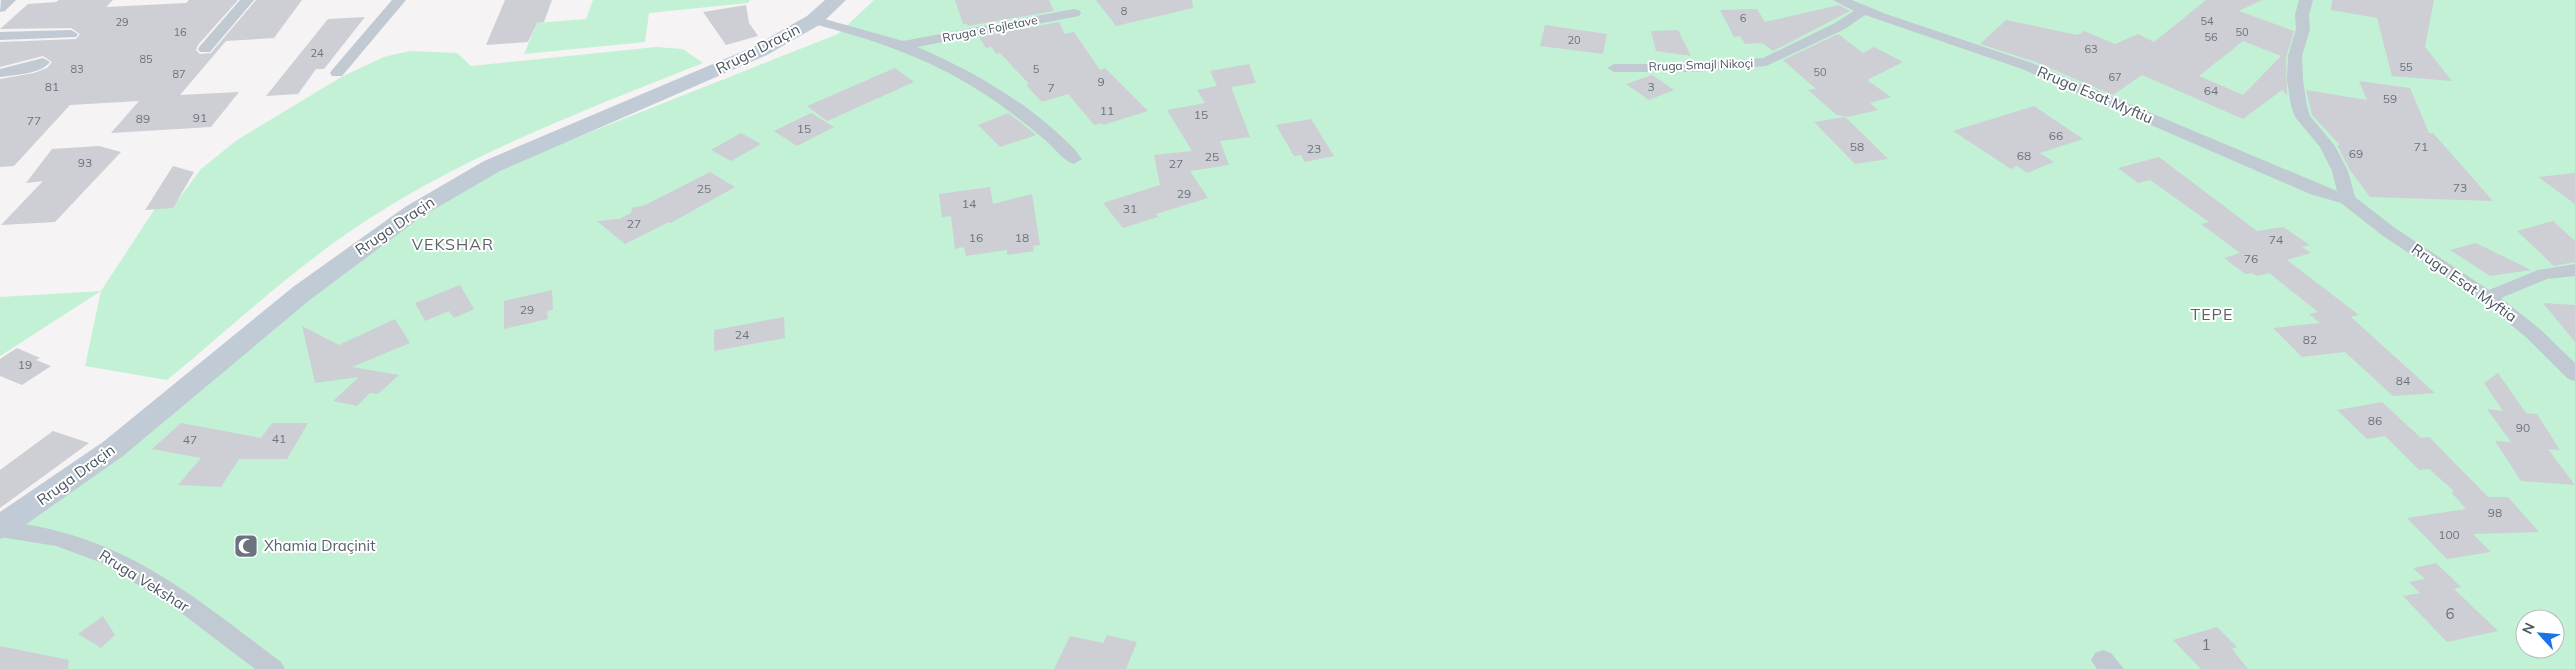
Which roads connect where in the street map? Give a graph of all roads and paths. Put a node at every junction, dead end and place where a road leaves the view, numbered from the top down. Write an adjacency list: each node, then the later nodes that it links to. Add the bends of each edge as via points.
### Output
1 (9, 0): 7 (street)
2 (247, 0): 14 (street)
3 (399, 0): 18 (street)
4 (836, 0): 10 (main road, Rruga Draçin)
5 (1840, 0): 8 (street, Rruga Esat Myftiu)
6 (2306, 0): 20 (street, via 2295,62 2302,117 2327,146 2340,171)
7 (0, 8)
8 (1864, 10): 16 (street, Rruga Smajl Nikoçi, via 1840,26 1766,62 1694,68); 20 (street, Rruga Esat Myftiu, via 2027,66 2316,190)
9 (1074, 13): 13 (street, Rruga e Fojletave)
10 (814, 20): 13 (street, Rruga e Fojletave); 24 (main road, Rruga Draçin, via 728,66 492,166 413,212 302,293 113,449)
11 (71, 34): 12 (street)
12 (0, 36)
13 (905, 45): 19 (street, Rruga e Fojletave, via 977,82 1020,111 1066,148)
14 (205, 49)
15 (43, 62): 17 (street)
16 (1614, 68)
17 (0, 73)
18 (337, 73)
19 (1074, 159)
20 (2347, 199): 22 (street, Rruga Esat Myftia, via 2389,232)
21 (2575, 270): 22 (street, via 2544,274)
22 (2488, 297): 23 (street, Rruga Esat Myftia, via 2534,334)
23 (2575, 374)
24 (0, 528): 25 (street, Rruga Vekshar, via 50,536 90,548 125,565)
25 (273, 669)

